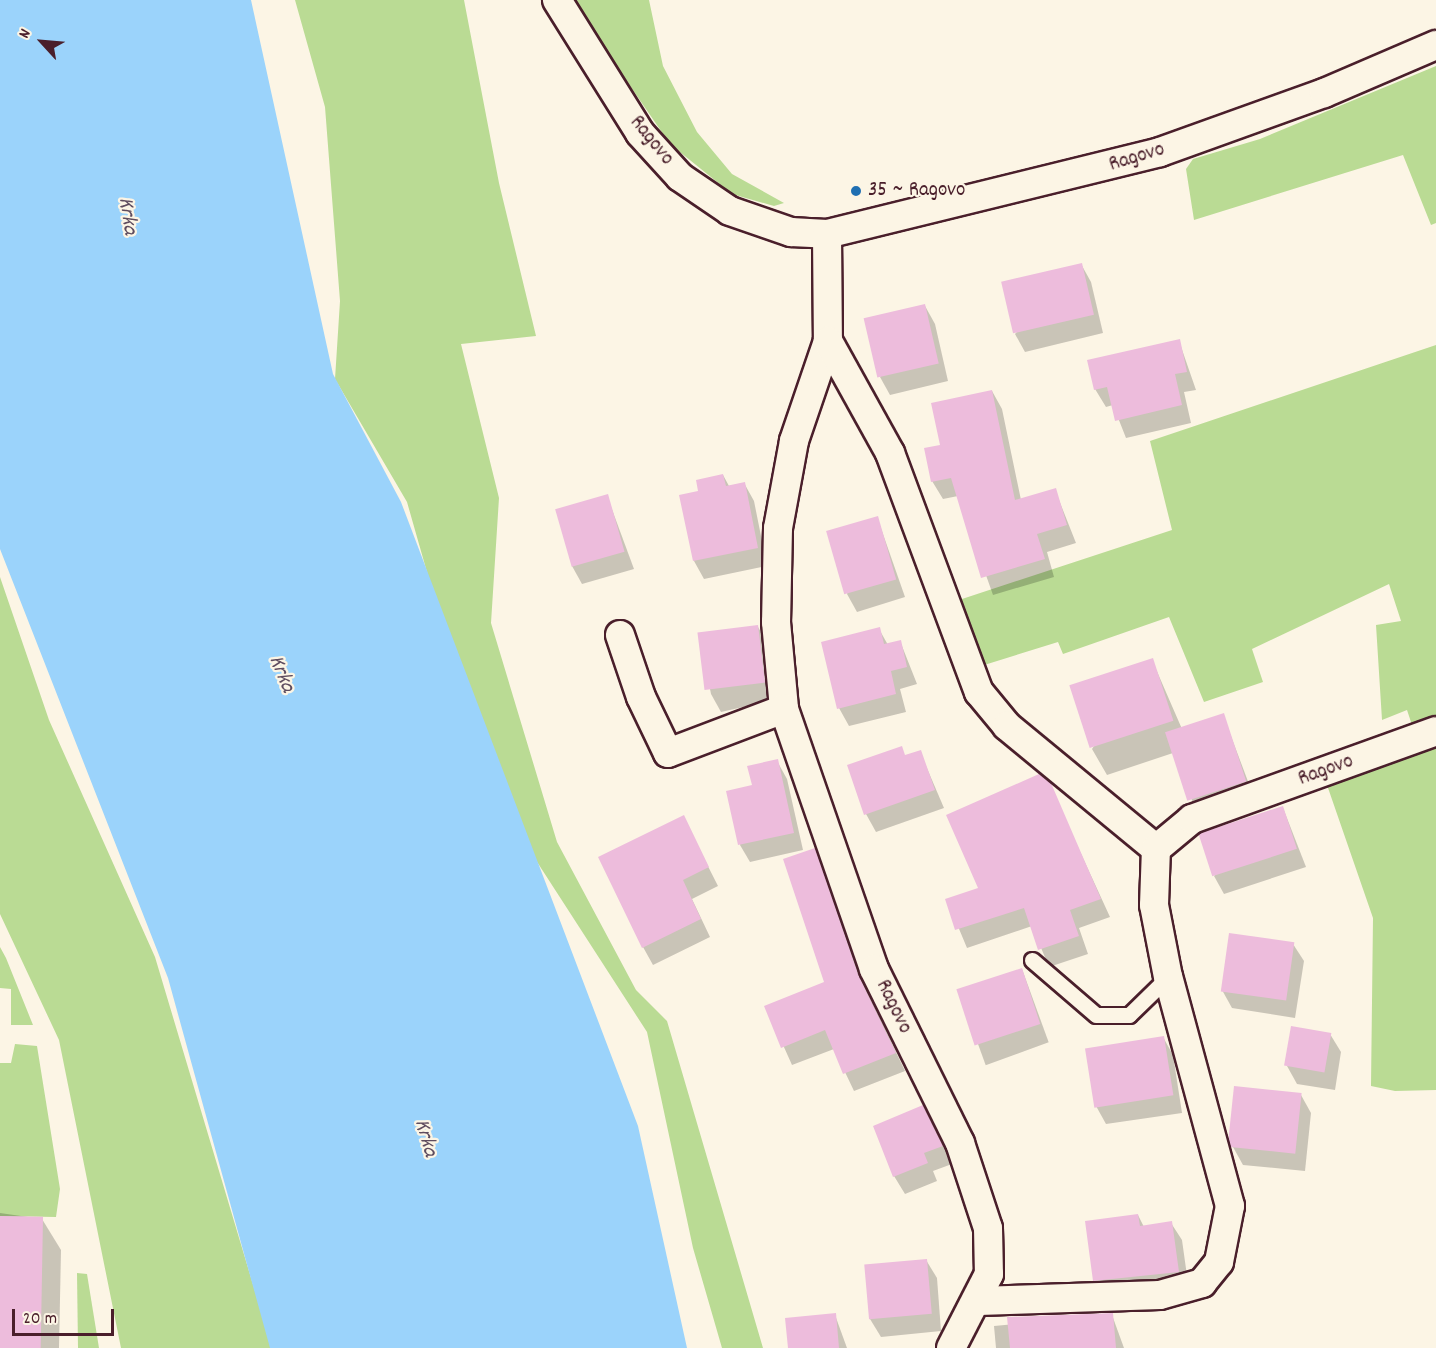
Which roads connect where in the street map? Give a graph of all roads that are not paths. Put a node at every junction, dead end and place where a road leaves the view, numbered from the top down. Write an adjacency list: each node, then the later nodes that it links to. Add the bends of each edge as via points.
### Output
1 (557, 0): 3 (street, Ragovo, via 640,133 680,177 730,211 791,232)
2 (1436, 45): 3 (street, Ragovo, via 1323,93 1160,152)
3 (826, 234): 4 (street, Ragovo)
4 (828, 341): 6 (street, Ragovo, via 794,441 778,528 776,622); 8 (street, Ragovo, via 890,453 979,692 1007,726)
5 (620, 635): 6 (street, via 640,697 668,753)
6 (784, 709): 11 (street, Ragovo, via 874,969 960,1143 988,1228 989,1274)
7 (1436, 731): 8 (street, Ragovo, via 1192,819)
8 (1156, 849): 10 (street, via 1155,905)
9 (1032, 960): 10 (lane, via 1096,1015 1129,1015)
10 (1168, 977): 11 (street, via 1230,1206 1219,1262 1202,1283 1160,1295)
11 (979, 1302): 12 (street, Ragovo)
12 (951, 1348)

